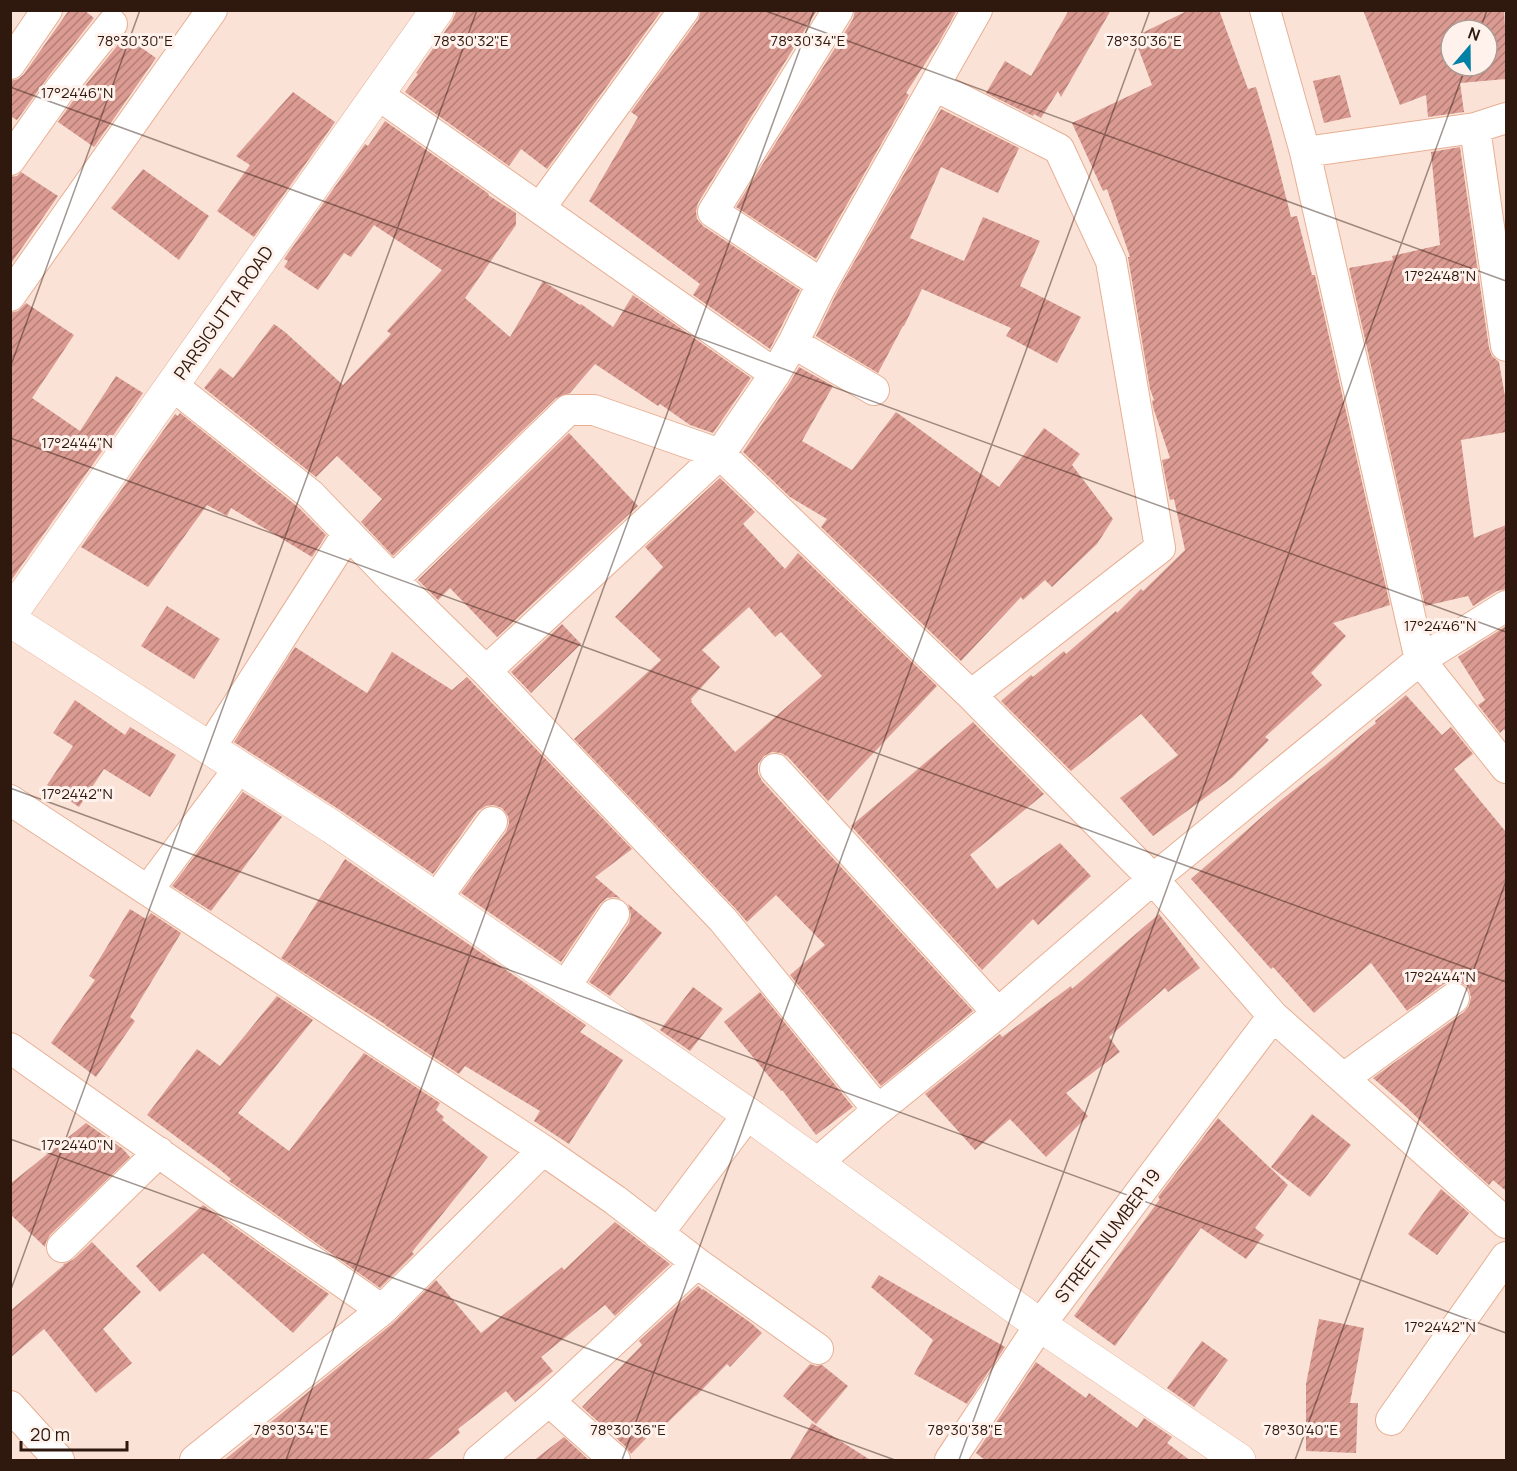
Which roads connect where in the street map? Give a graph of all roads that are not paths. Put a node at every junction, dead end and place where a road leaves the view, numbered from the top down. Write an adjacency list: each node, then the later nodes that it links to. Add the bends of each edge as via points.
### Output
1 (47, 10): 9 (street)
2 (212, 10): 18 (street)
3 (436, 10): 11 (street, PARSIGUTTA ROAD)
4 (684, 10): 16 (street)
5 (838, 10): 17 (street, via 713,212)
6 (977, 10): 10 (street)
7 (1265, 10): 14 (street)
8 (112, 24): 15 (street)
9 (10, 64)
10 (935, 86): 17 (street); 32 (street, via 1059,149 1111,261 1160,548)
11 (377, 94): 16 (street); 22 (street, PARSIGUTTA ROAD)
12 (1506, 118): 13 (street)
13 (1475, 128): 14 (street); 20 (street)
14 (1305, 152): 30 (street)
15 (10, 160)
16 (540, 208): 21 (street)
17 (822, 284): 19 (street)
18 (10, 296)
19 (793, 343): 21 (street); 23 (street)
20 (1506, 346)
21 (776, 374): 24 (street)
22 (173, 386): 25 (street, via 310,494); 28 (street, PARSIGUTTA ROAD)
23 (874, 390)
24 (720, 454): 26 (street, via 594,410 568,410); 31 (street); 32 (street)
25 (348, 533): 26 (street); 33 (street)
26 (393, 580): 31 (street)
27 (1506, 606): 30 (street)
28 (10, 615)
29 (10, 620): 33 (street)
30 (1420, 660): 35 (street); 39 (street)
31 (486, 671): 49 (street, via 723,920)
32 (971, 695): 39 (street)
33 (210, 748): 34 (street)
34 (240, 767): 40 (street); 41 (street)
35 (1506, 768)
36 (775, 770): 45 (street)
37 (10, 800): 40 (street)
38 (492, 822): 41 (street)
39 (1153, 879): 45 (street); 46 (street)
40 (148, 890): 51 (street)
41 (436, 899): 43 (street)
42 (614, 914): 43 (street)
43 (565, 987): 50 (street)
44 (1454, 998): 48 (street)
45 (998, 1013): 49 (street)
46 (1273, 1016): 48 (street); 60 (street, STREET NUMBER 19)
47 (10, 1048): 52 (street)
48 (1344, 1078): 54 (street)
49 (878, 1110): 53 (street)
50 (748, 1114): 53 (street); 55 (street)
51 (543, 1150): 55 (street); 59 (street)
52 (159, 1152): 56 (street); 59 (street)
53 (817, 1163): 60 (street)
54 (1506, 1223)
55 (658, 1234): 58 (street)
56 (62, 1247)
57 (1506, 1257): 64 (street)
58 (697, 1263): 61 (street); 62 (street)
59 (382, 1310): 66 (street)
60 (1040, 1325): 69 (street, STREET NUMBER 19); 70 (street)
61 (818, 1349)
62 (549, 1401): 67 (street); 68 (street)
63 (10, 1406): 65 (street)
64 (1391, 1420)
65 (59, 1461)
66 (195, 1461)
67 (478, 1461)
68 (615, 1461)
69 (950, 1461)
70 (1239, 1461)

